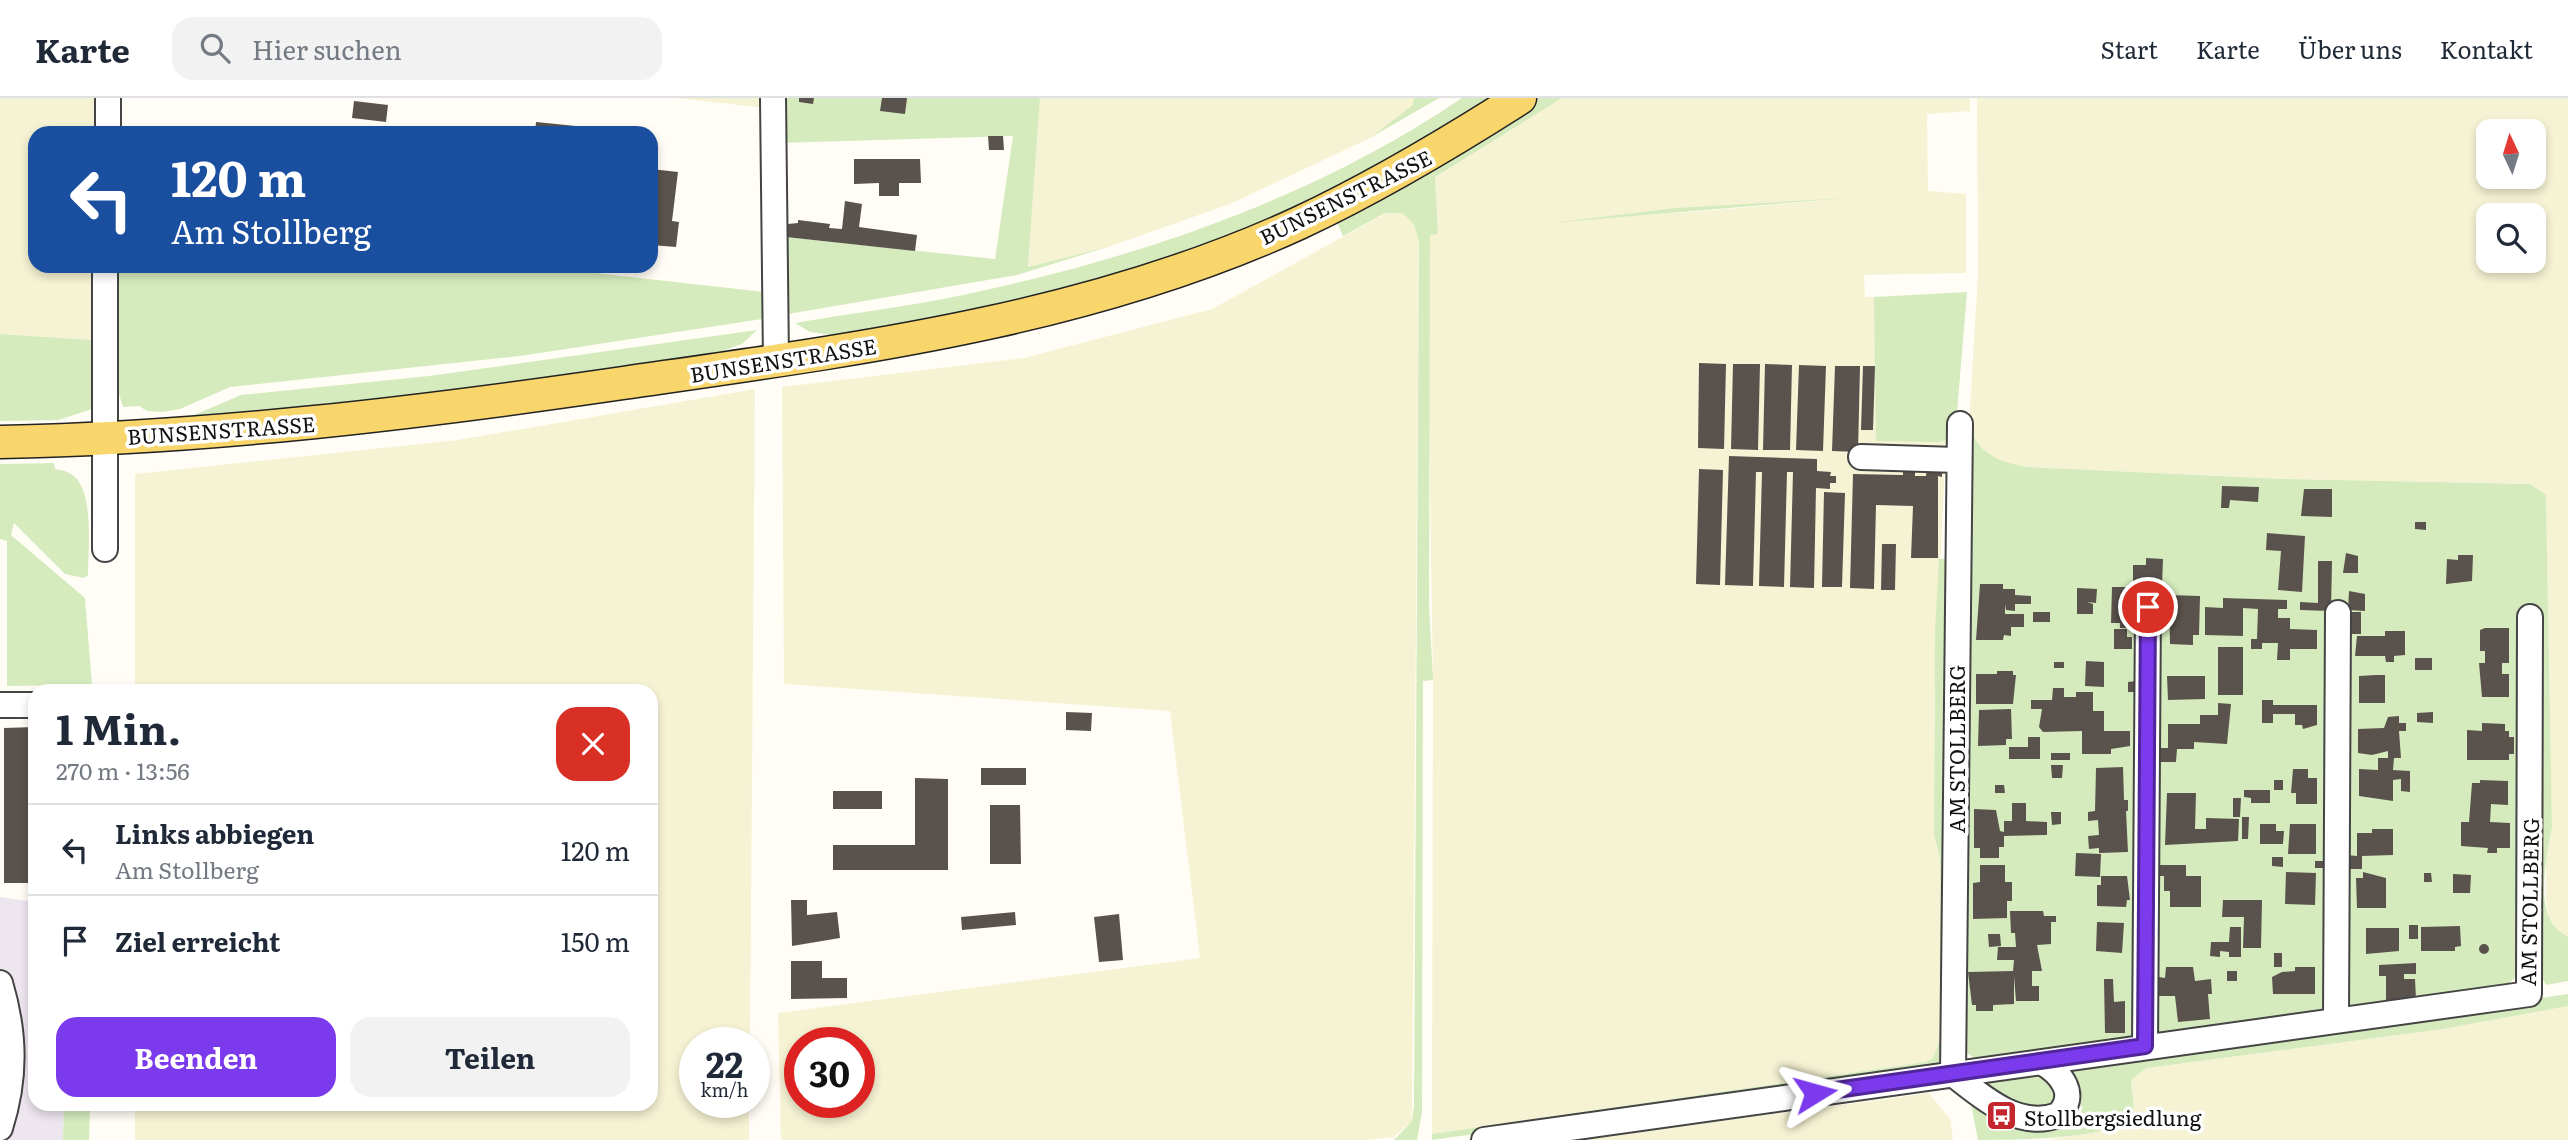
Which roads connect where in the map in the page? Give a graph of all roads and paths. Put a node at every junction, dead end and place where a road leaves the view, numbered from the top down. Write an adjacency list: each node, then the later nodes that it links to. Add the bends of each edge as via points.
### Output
1 (108, 98): 4 (street)
2 (773, 98): 6 (street)
3 (1520, 98): 6 (main road, BUNSENSTRASSE, via 1372,187 1296,224 1182,268 1057,308)
4 (108, 126)
5 (105, 273): 8 (street)
6 (776, 361): 8 (main road, BUNSENSTRASSE, via 434,411)
7 (1960, 424): 11 (street, AM STOLLBERG)
8 (105, 438): 9 (main road, BUNSENSTRASSE); 12 (street)
9 (0, 442)
10 (1861, 457): 11 (street)
11 (1957, 460): 23 (street, AM STOLLBERG)
12 (106, 548)
13 (2148, 607): 21 (street)
14 (2338, 613): 19 (street)
15 (2530, 617): 19 (street, AM STOLLBERG, via 2529,994)
16 (0, 705): 17 (street)
17 (28, 705)
18 (0, 983): 20 (street)
19 (2336, 1020): 21 (street, AM STOLLBERG)
20 (23, 1021): 24 (street)
21 (2145, 1046): 22 (street, AM STOLLBERG)
22 (2041, 1062): 23 (street, AM STOLLBERG); 23 (street, via 2060,1075 2067,1101 2058,1115 2036,1121 2013,1114)
23 (1953, 1074): 25 (street, AM STOLLBERG)
24 (0, 1128)
25 (1484, 1140)

